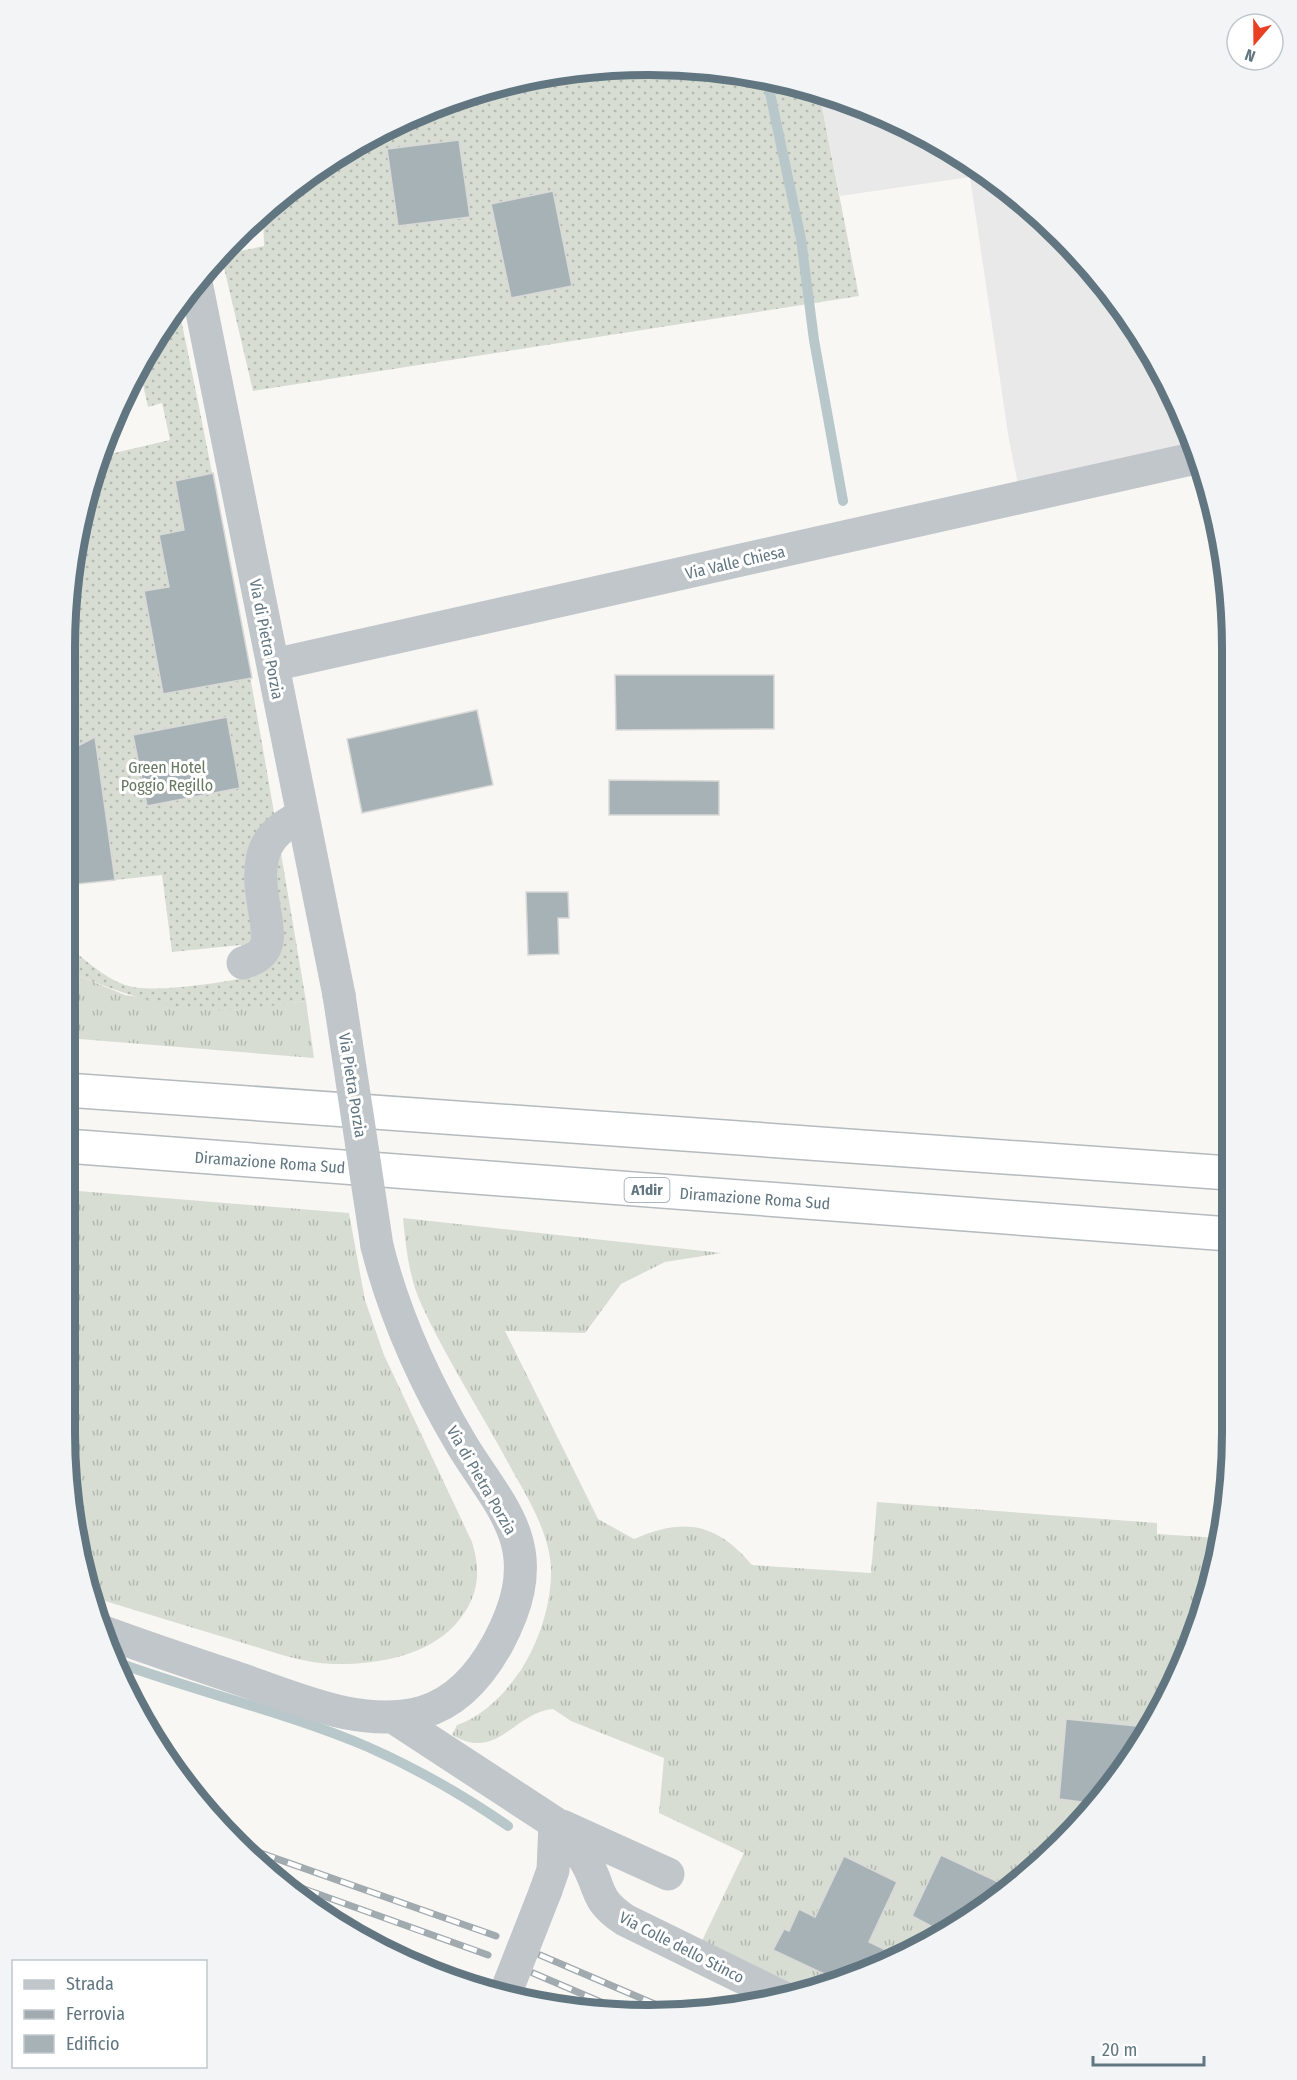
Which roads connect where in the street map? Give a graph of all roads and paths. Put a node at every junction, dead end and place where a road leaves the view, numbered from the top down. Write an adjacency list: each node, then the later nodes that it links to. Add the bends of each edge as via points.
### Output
1 (198, 294): 3 (street, Via di Pietra Porzia)
2 (1190, 459): 3 (street, Via Valle Chiesa)
3 (273, 665): 4 (street, Via di Pietra Porzia)
4 (303, 816): 5 (street, via 277,831 267,845 260,873 268,932 266,945 255,958); 6 (street, Via di Pietra Porzia)
5 (243, 963)
6 (339, 996): 11 (street, Via Pietra Porzia, bridge)
7 (75, 1091): 9 (highway)
8 (75, 1147): 10 (highway, Diramazione Roma Sud / A1dir)
9 (1222, 1173)
10 (1222, 1233)
11 (377, 1246): 13 (street, Via di Pietra Porzia, via 414,1357 511,1524 521,1567 517,1599 508,1622 489,1660 471,1682 434,1708)
12 (113, 1635): 13 (street, Via di Pietra Porzia, via 312,1703 361,1715)
13 (393, 1717): 14 (street, Via Colle dello Stinco)
14 (555, 1823): 15 (street); 16 (street, bridge, via 553,1870); 17 (street, Via Colle dello Stinco, via 584,1859 608,1908)
15 (668, 1874)
16 (508, 1987)
17 (771, 1991)

